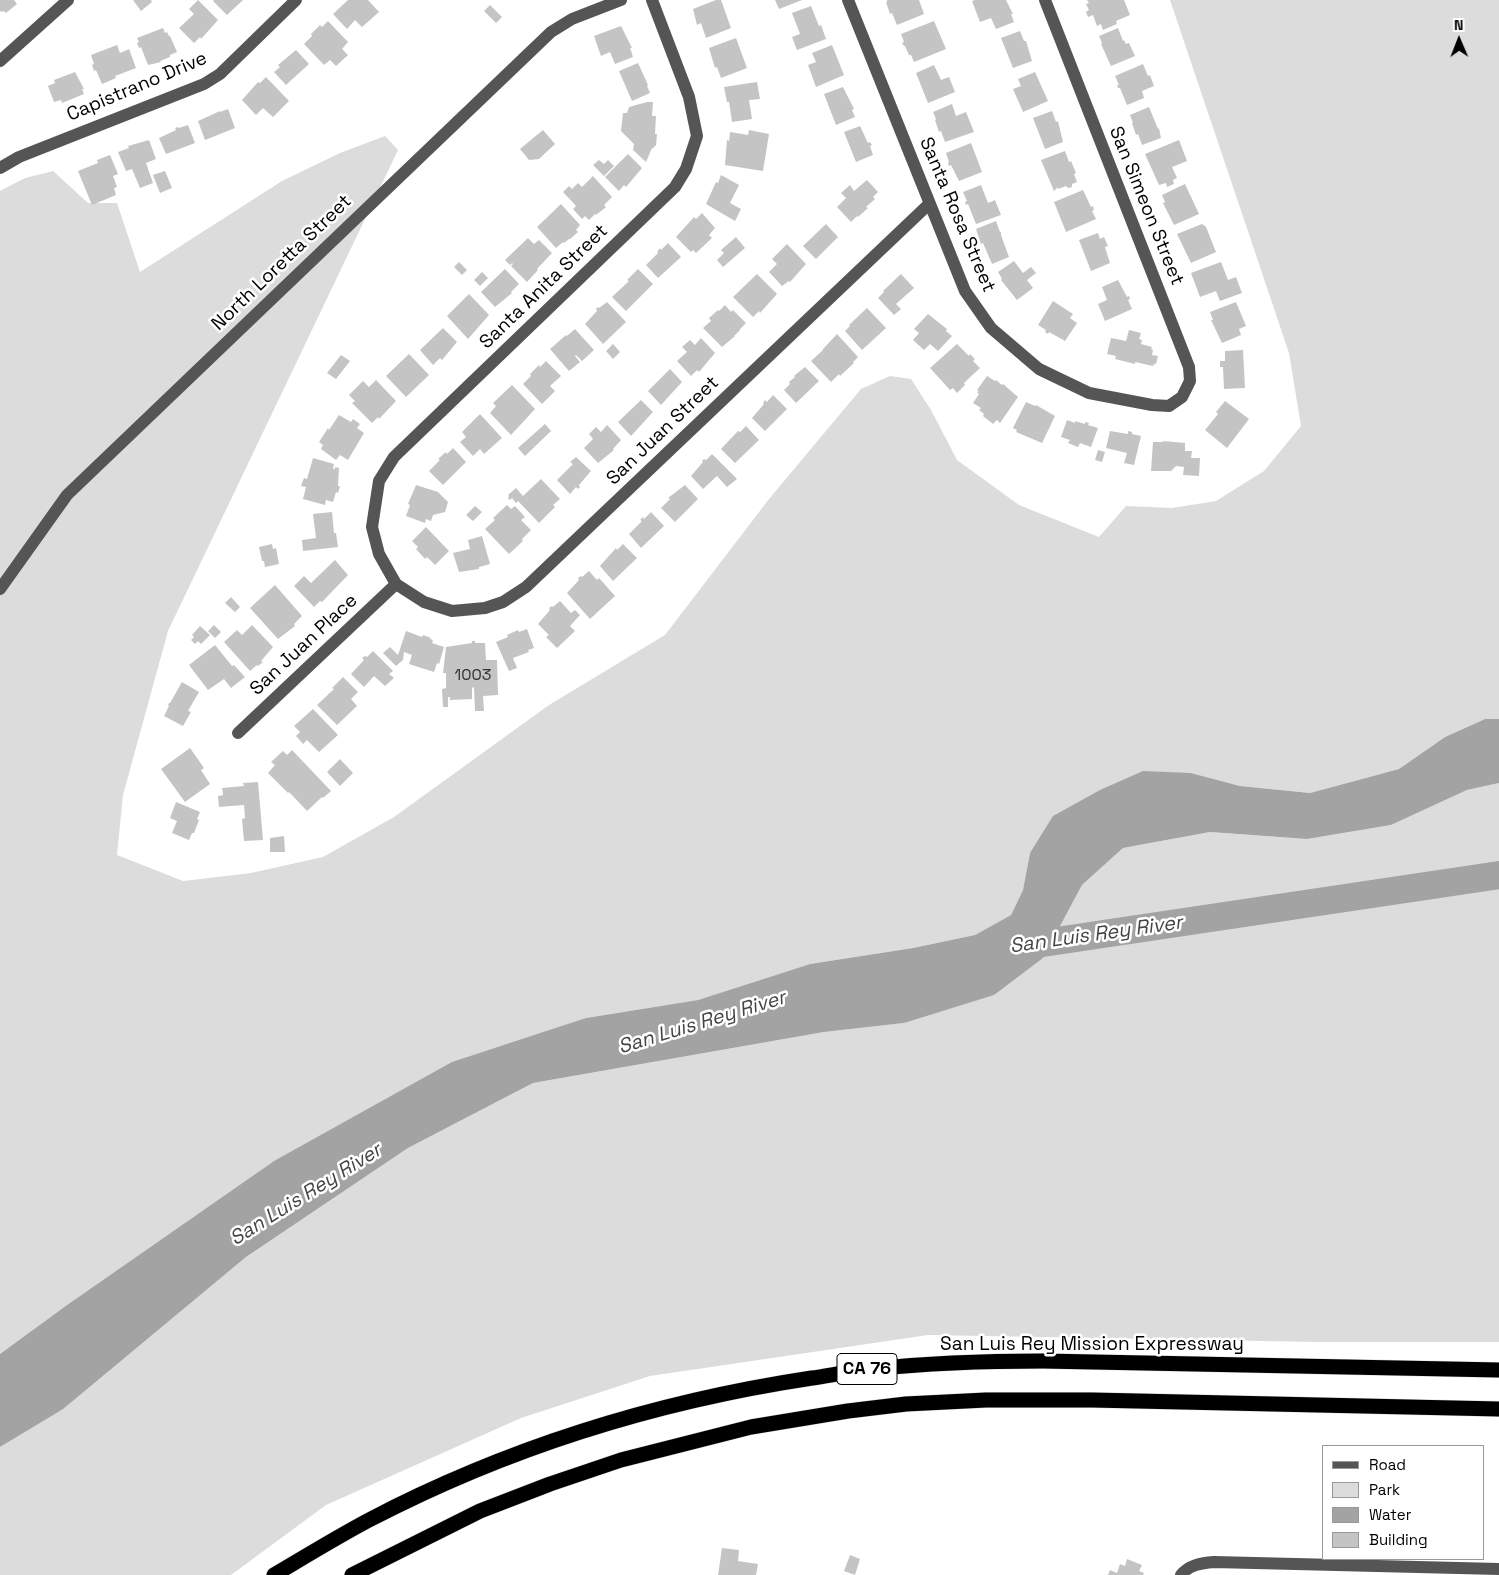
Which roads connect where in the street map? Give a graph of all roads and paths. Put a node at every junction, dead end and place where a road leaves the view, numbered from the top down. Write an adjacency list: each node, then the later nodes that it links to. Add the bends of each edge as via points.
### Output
1 (68, 0): 7 (street)
2 (296, 0): 8 (street, Capistrano Drive, via 220,74 204,84 18,157)
3 (621, 0): 12 (street, North Loretta Street, via 572,19 551,32 67,494)
4 (652, 0): 11 (street, Santa Anita Street, via 689,97 697,136 686,169 674,187 394,457 379,481 372,526 379,554)
5 (848, 0): 9 (street, Santa Rosa Street)
6 (1045, 0): 10 (street, San Simeon Street, via 1189,367 1190,381 1182,397 1169,406)
7 (0, 61)
8 (0, 168)
9 (929, 204): 10 (street, Santa Rosa Street, via 965,291 990,328 1039,370 1089,393); 11 (street, San Juan Street, via 526,587 504,602 485,608 452,611 424,602)
10 (1152, 405)
11 (396, 584): 13 (street, San Juan Place)
12 (0, 589)
13 (238, 733)
14 (1499, 1370): 18 (highway, San Luis Rey Mission Expressway / CA 76, via 968,1362 872,1369 765,1385 668,1406 574,1434 498,1462 370,1520)
15 (1499, 1409): 19 (highway, CA 76, via 986,1400 848,1411 751,1427 621,1460 480,1511)
16 (1346, 1570): 17 (street); 20 (street, via 1214,1562 1197,1564)
17 (1499, 1570)
18 (274, 1575)
19 (352, 1575)
20 (1180, 1575)

